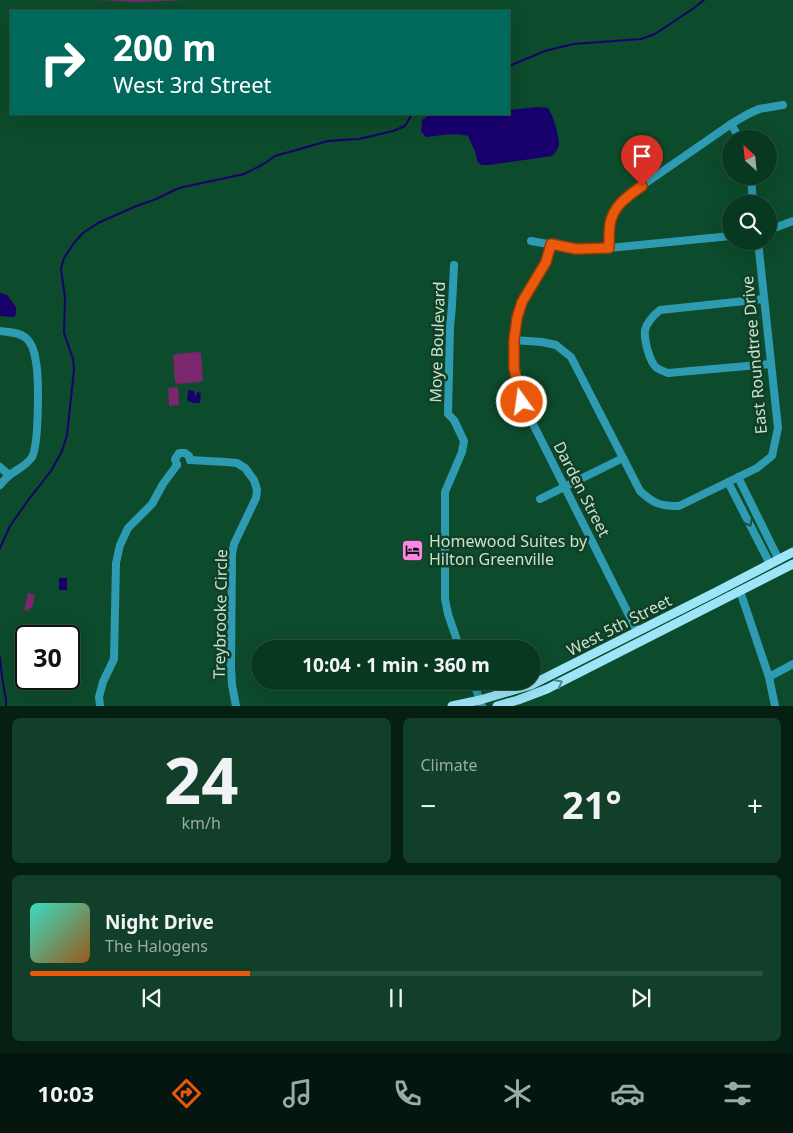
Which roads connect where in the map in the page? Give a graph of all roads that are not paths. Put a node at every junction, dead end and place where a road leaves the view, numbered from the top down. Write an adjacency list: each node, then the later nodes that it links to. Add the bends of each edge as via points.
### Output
1 (783, 105): 2 (street, via 759,109)
2 (731, 124): 3 (street); 9 (street, via 617,206 610,223)
3 (735, 130)
4 (793, 221): 5 (street)
5 (777, 227)
6 (722, 237): 9 (street)
7 (531, 241): 8 (street)
8 (551, 244): 9 (street, via 576,249); 14 (street, Darden Street, via 546,262 522,302)
9 (609, 248)
10 (759, 250): 12 (street, East Roundtree Drive)
11 (454, 265): 33 (street, Moye Boulevard, via 448,414 464,441 445,492 444,578 448,614)
12 (764, 299): 15 (street, East Roundtree Drive); 15 (street, via 660,310 645,329 651,361 668,373)
13 (0, 331): 18 (street, via 26,338 36,360 38,376 37,433 32,456)
14 (514, 340): 16 (street, East Roundtree Drive, via 556,345 571,357); 22 (street, Darden Street, via 514,368 522,402)
15 (770, 364): 19 (street, East Roundtree Drive, via 778,428 772,456)
16 (623, 458): 20 (street, East Roundtree Drive, via 640,491 651,501 665,506 679,506); 22 (street)
17 (0, 467): 18 (street)
18 (9, 475): 21 (street)
19 (738, 477): 20 (street, East Roundtree Drive); 25 (street)
20 (728, 482): 26 (street, one-way to 26)
21 (0, 485)
22 (566, 487): 23 (street); 31 (street, Darden Street)
23 (540, 499)
24 (793, 552): 25 (main road, West 5th Street)
25 (779, 560): 26 (main road, West 5th Street); 30 (main road, via 778,567 725,594)
26 (770, 564): 29 (main road, West 5th Street)
27 (793, 564): 28 (main road, West 5th Street)
28 (740, 591): 30 (main road, West 5th Street); 35 (street)
29 (716, 592): 31 (main road, West 5th Street); 32 (main road, via 698,606 658,627)
30 (712, 606): 32 (main road, West 5th Street)
31 (637, 631): 37 (main road, West 5th Street, via 531,685)
32 (651, 635): 41 (main road, West 5th Street, one-way to 32, via 547,689)
33 (457, 640)
34 (793, 664): 35 (street)
35 (769, 677): 42 (street)
36 (476, 690): 37 (street)
37 (481, 703): 40 (main road, West 5th Street)
38 (100, 706): 39 (street, Treybrooke Circle, via 103,682 114,659 116,563 128,528 152,504 163,484 184,465 226,462 240,464 256,485 256,498 232,554 231,667)
39 (236, 706)
40 (452, 706)
41 (497, 706)
42 (775, 706)

